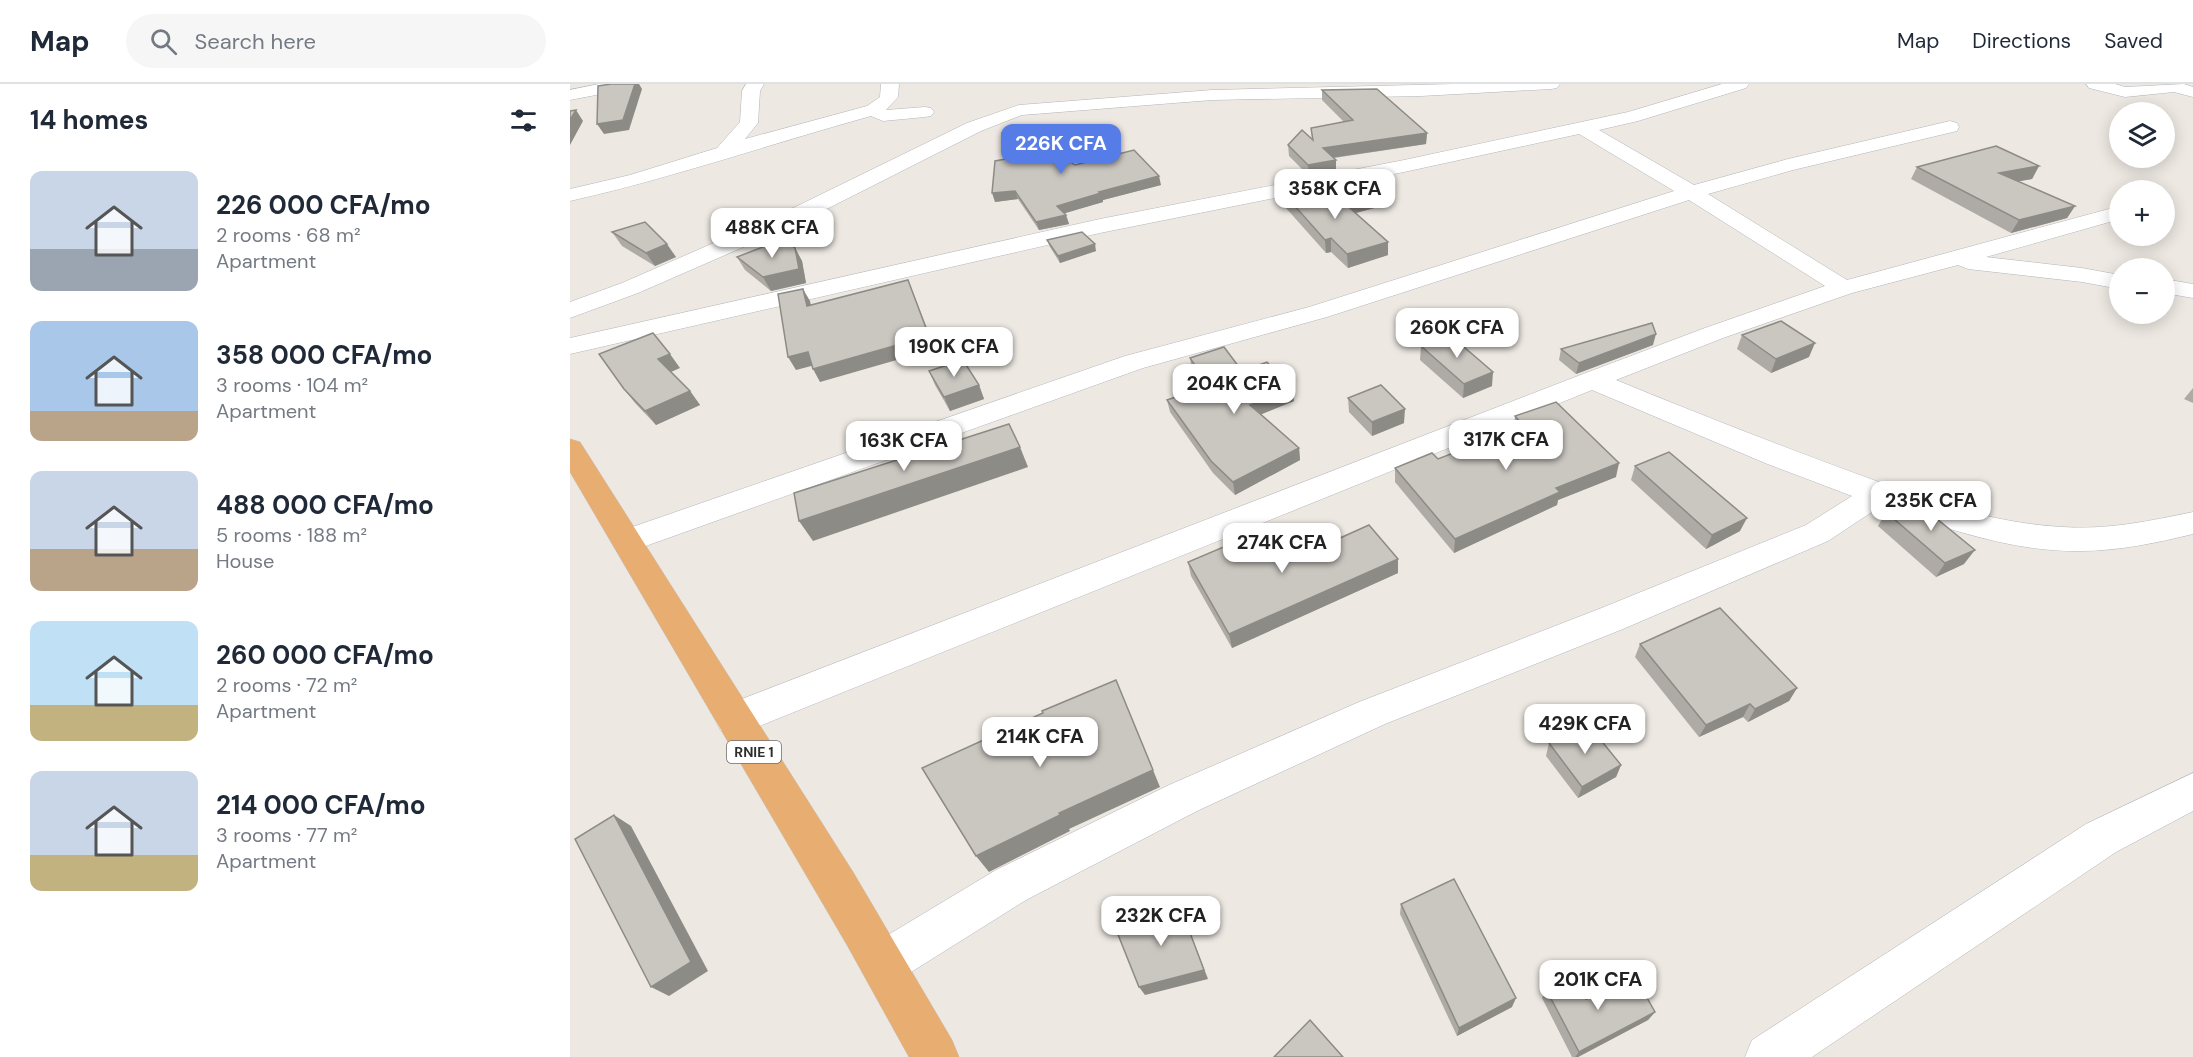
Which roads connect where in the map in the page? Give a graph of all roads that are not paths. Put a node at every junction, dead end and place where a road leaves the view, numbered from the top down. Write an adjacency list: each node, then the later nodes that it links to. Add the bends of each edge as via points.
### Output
1 (626, 84): 8 (street)
2 (755, 84): 13 (street, via 749,123)
3 (890, 84): 9 (street, via 885,104)
4 (1551, 84): 22 (street, via 1022,101 795,216)
5 (1740, 84): 12 (street)
6 (2095, 84): 7 (street, via 2125,92 2175,87)
7 (2193, 92)
8 (570, 95)
9 (873, 110): 10 (street, via 883,116); 13 (street)
10 (925, 112)
11 (1950, 127): 14 (street)
12 (1582, 128): 14 (street); 23 (street, via 1100,226)
13 (723, 153): 15 (street)
14 (1691, 192): 19 (street); 28 (street, via 1318,312 1134,362)
15 (570, 195)
16 (2109, 215): 17 (street)
17 (1948, 260): 18 (street); 19 (street)
18 (2109, 280)
19 (1845, 288): 24 (street)
20 (2175, 288): 21 (street)
21 (2193, 291)
22 (570, 311)
23 (570, 346)
24 (1592, 380): 26 (street, via 1812,471); 29 (street)
25 (570, 449): 28 (highway, RNIE 1)
26 (1877, 493): 27 (street, via 2006,533 2064,539 2138,535); 31 (street, via 1817,533 1372,713 1183,798 1011,885)
27 (2193, 523)
28 (629, 540): 29 (highway, RNIE 1)
29 (734, 719): 31 (highway, RNIE 1)
30 (2193, 791): 33 (street, via 2101,838)
31 (884, 963): 32 (highway, RNIE 1)
32 (935, 1057)
33 (1769, 1057)

